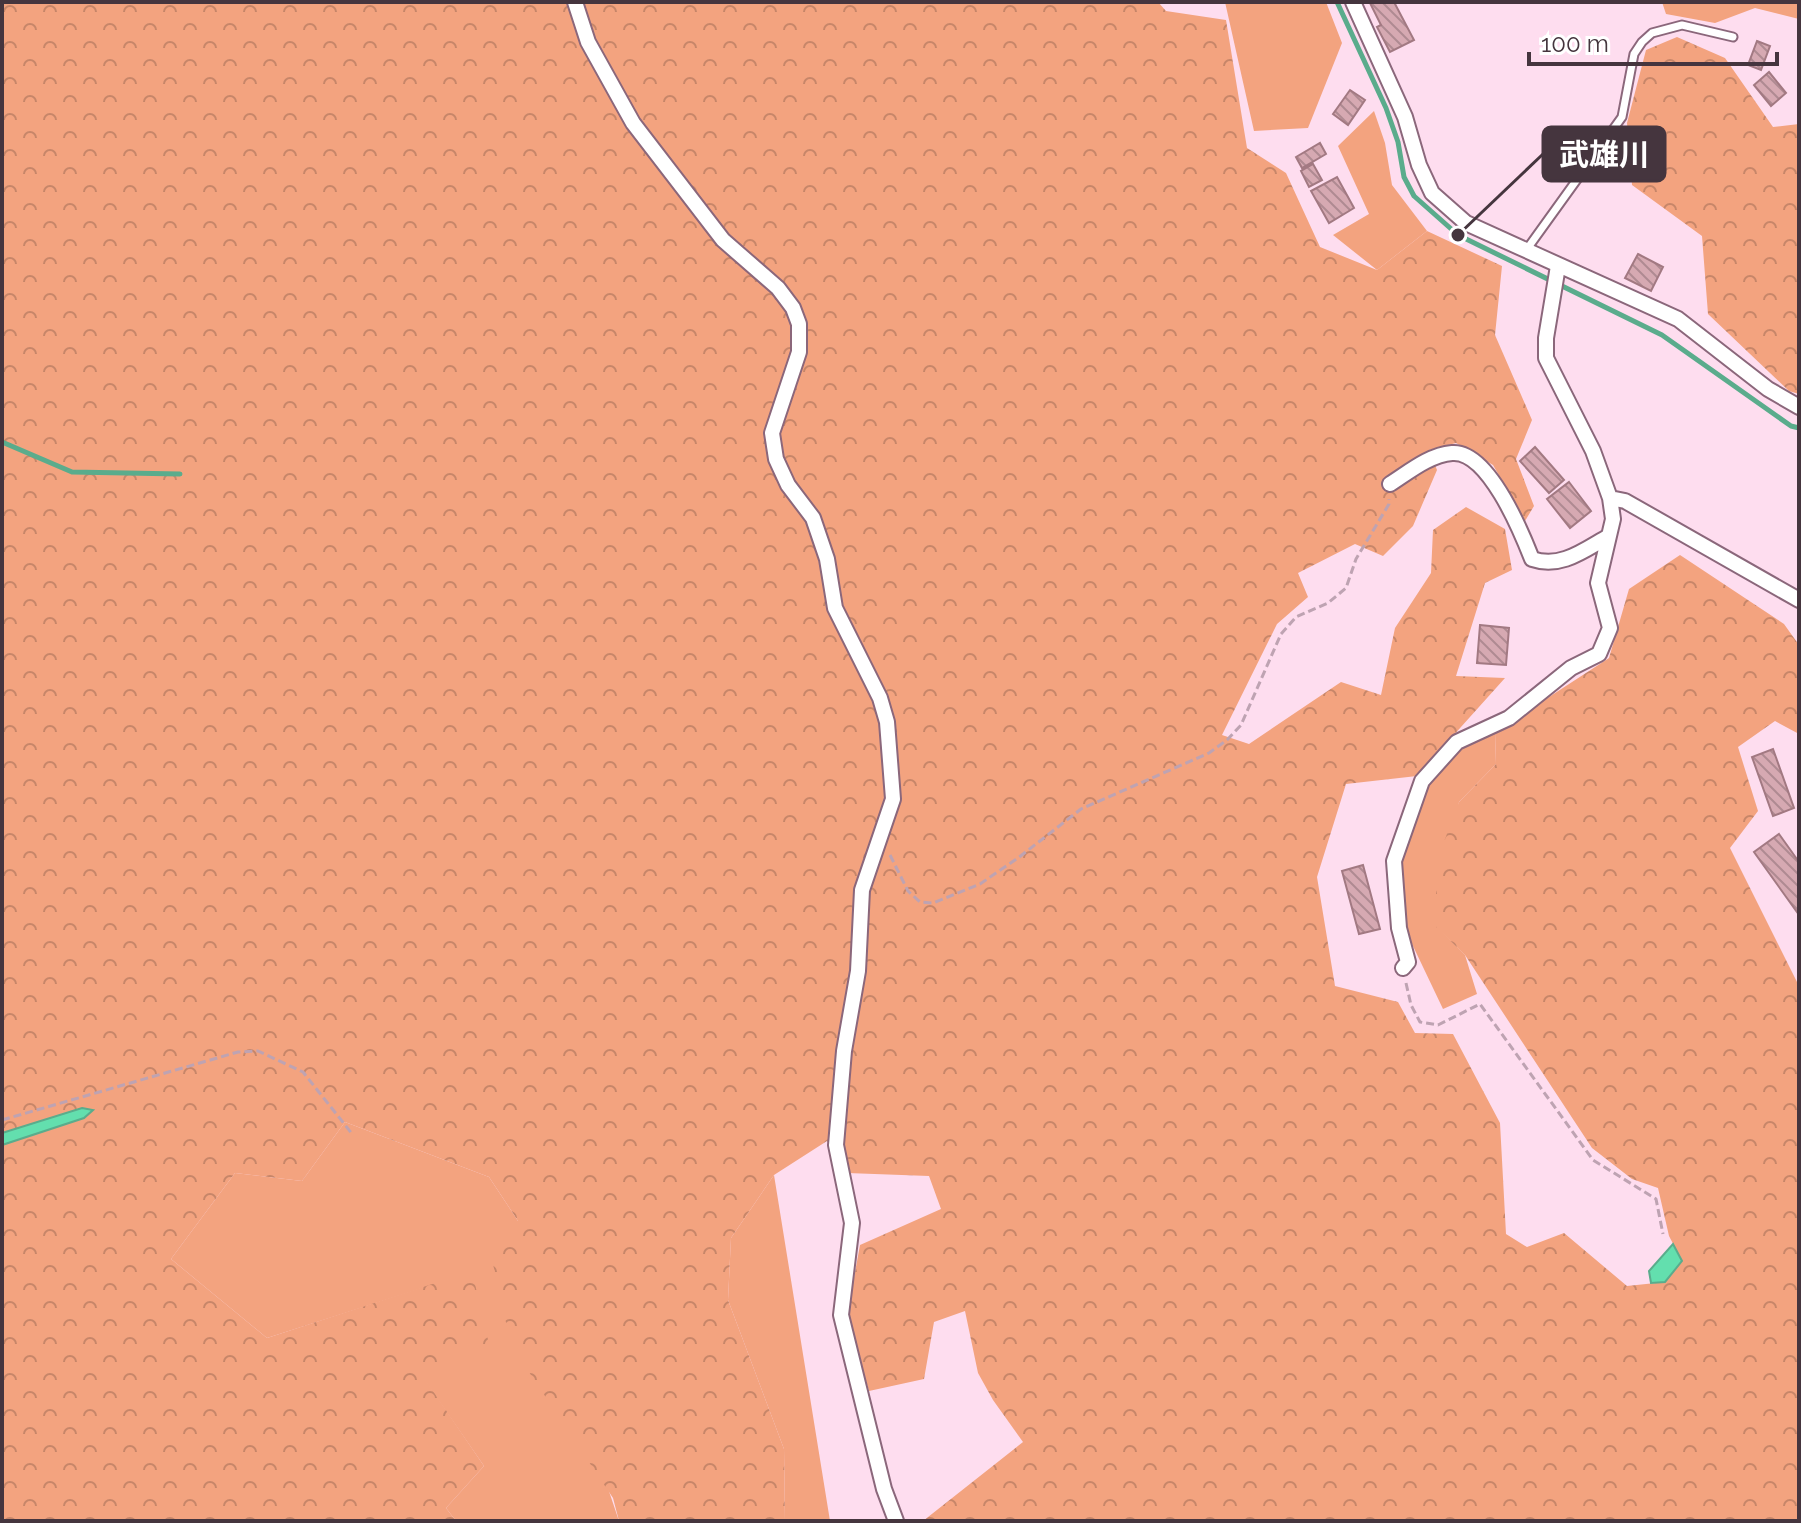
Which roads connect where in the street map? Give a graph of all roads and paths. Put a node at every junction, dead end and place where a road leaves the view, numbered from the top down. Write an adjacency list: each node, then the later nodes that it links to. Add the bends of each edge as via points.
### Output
1 (575, 2): 11 (street, via 588,42 633,123 723,240 778,288 799,324 799,352 772,433 776,459 813,518 835,608 887,722 893,799)
2 (1353, 2): 4 (street, via 1405,117 1432,193 1466,223)
3 (1733, 37): 4 (lane, via 1682,25 1652,33 1642,42 1634,54 1622,117)
4 (1525, 251): 5 (street)
5 (1558, 266): 6 (street, via 1678,319); 8 (street, via 1546,358 1593,451)
6 (1799, 407)
7 (1390, 484): 9 (street, via 1427,461 1463,455 1494,482 1532,559 1547,564 1563,561); 11 (path, via 1389,504 1356,559 1346,588 1296,617 1281,634 1241,725 1209,753 1081,809 980,884 933,903 920,902 908,891)
8 (1610, 498): 9 (street); 10 (street, via 1625,501)
9 (1609, 536): 12 (street, via 1598,583 1610,628 1599,654 1571,668 1509,718 1457,742 1422,781 1394,861 1399,928 1408,962)
10 (1799, 600)
11 (883, 833): 16 (street, via 862,890 858,971 836,1145 852,1223 841,1315)
12 (1403, 968): 15 (path, via 1420,1022 1438,1025 1480,1004 1593,1160 1656,1199)
13 (2, 1120): 14 (path, via 238,1052 258,1051 303,1072)
14 (353, 1135)
15 (1663, 1234)
16 (896, 1521)

